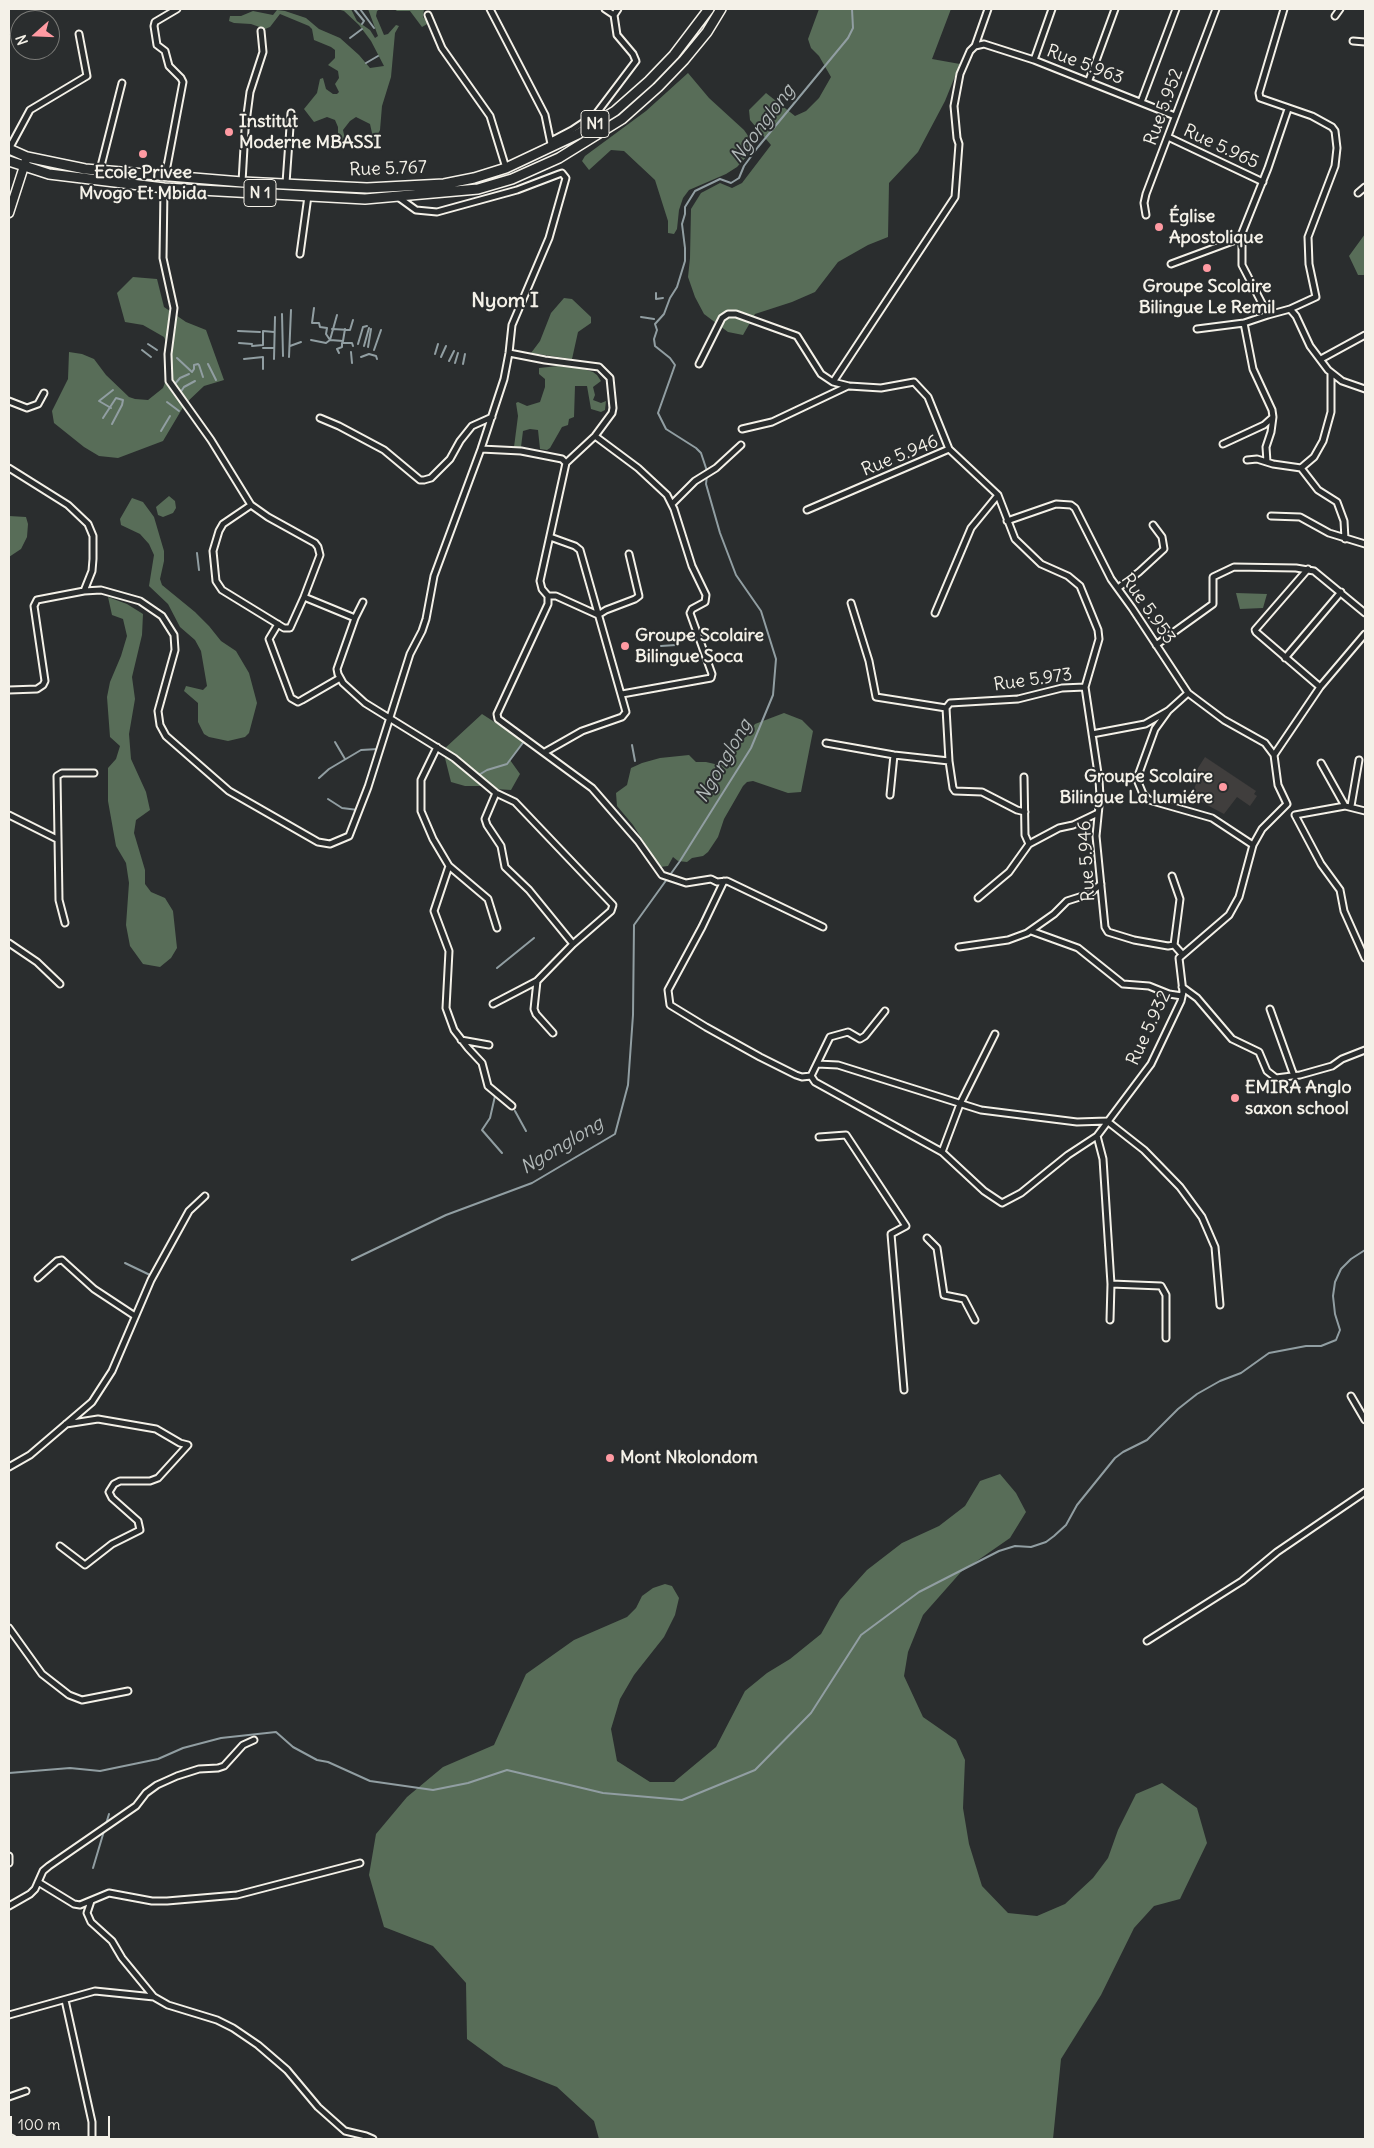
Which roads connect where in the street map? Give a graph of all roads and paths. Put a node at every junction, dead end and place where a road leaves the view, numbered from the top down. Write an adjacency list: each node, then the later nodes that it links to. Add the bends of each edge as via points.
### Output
1 (177, 9): 37 (street, via 155,22 154,26 157,45 165,51 169,66 183,82)
2 (490, 9): 30 (street, via 545,115)
3 (604, 9): 15 (street)
4 (618, 9): 15 (street)
5 (709, 9): 30 (highway, Rue 5.767 / N1, via 674,55 615,111 578,134)
6 (721, 9): 45 (highway, N 1, via 707,32 658,87 622,119 582,145 512,179 478,189)
7 (988, 9): 21 (street)
8 (1052, 9): 22 (street)
9 (1115, 9): 23 (street)
10 (1176, 9): 25 (street)
11 (1214, 9): 28 (street, Rue 5.952)
12 (1284, 9): 26 (street, via 1258,93 1261,99)
13 (1340, 9): 16 (street)
14 (428, 15): 35 (street, via 442,48 490,116)
15 (614, 15): 30 (street, via 617,35 636,61 596,114)
16 (1335, 16)
17 (261, 31): 38 (street, via 263,52 250,92)
18 (79, 34): 31 (street, via 87,76 30,110)
19 (1354, 41): 20 (street)
20 (1365, 42)
21 (975, 46): 22 (street, Rue 5.963, via 984,44); 60 (street, via 960,74 954,106 960,144 955,197)
22 (1034, 60): 23 (street, Rue 5.963)
23 (1089, 80): 25 (street, Rue 5.963)
24 (122, 83): 36 (street)
25 (1141, 102): 28 (street, Rue 5.963)
26 (1288, 109): 39 (street); 51 (street, via 1312,116 1335,131 1335,166 1307,244 1316,297)
27 (291, 113): 40 (street)
28 (1175, 116): 29 (street, Rue 5.952)
29 (1168, 137): 39 (street, Rue 5.965); 47 (street, Rue 5.952, via 1144,204)
30 (551, 144): 35 (highway, Rue 5.767 / N1)
31 (9, 149): 32 (highway, Rue 5.767 / N1)
32 (27, 156): 34 (main road); 36 (highway, Rue 5.767 / N1)
33 (9, 161): 34 (highway, N 1)
34 (24, 167): 42 (highway, N 1, via 49,174); 46 (main road)
35 (506, 168): 40 (highway, Rue 5.767 / N1, via 444,184 367,188)
36 (100, 170): 37 (highway, Rue 5.767 / N1)
37 (165, 177): 38 (highway, Rue 5.767 / N1)
38 (242, 182): 40 (highway, Rue 5.767 / N1)
39 (1263, 182): 48 (street)
40 (286, 183)
41 (1365, 186): 43 (street)
42 (164, 188): 44 (highway, N 1); 81 (street, via 163,258 174,308 168,354 169,381 211,440)
43 (1358, 193)
44 (308, 196): 45 (highway, N 1); 49 (street)
45 (397, 197): 56 (street, via 416,210 436,212 565,175 549,238 512,325)
46 (9, 213)
47 (1146, 215)
48 (1241, 238): 50 (street); 52 (street, via 1242,265)
49 (300, 254)
50 (1171, 264)
51 (1290, 309): 52 (street); 57 (street)
52 (1268, 315): 53 (street)
53 (1244, 322): 54 (street); 66 (street, via 1253,369)
54 (1196, 329)
55 (1365, 335): 57 (street)
56 (510, 353): 65 (street); 69 (street, via 599,367 608,373 612,413)
57 (1321, 360): 59 (street)
58 (699, 364): 60 (street, via 722,318 736,314 797,336 821,374)
59 (1331, 373): 62 (street, via 1342,381); 78 (street, via 1331,412 1323,441 1314,457)
60 (833, 382): 61 (street)
61 (848, 386): 68 (street, via 772,422); 73 (street, via 881,388 914,382 928,397)
62 (1365, 389)
63 (44, 393): 64 (street, via 38,404 27,408)
64 (9, 401)
65 (492, 417): 67 (street, via 472,426 450,459 431,478 424,480 384,450); 72 (street)
66 (1273, 417): 70 (street, via 1264,425); 76 (street, via 1266,447)
67 (320, 418)
68 (742, 429)
69 (595, 436): 75 (street); 80 (street, via 638,468 667,495)
70 (1223, 444)
71 (741, 445): 80 (street, via 716,468 695,481)
72 (481, 449): 75 (street, via 521,451); 114 (street, via 434,576 426,619 410,654)
73 (949, 449): 79 (street, Rue 5.946); 82 (street, Rue 5.946)
74 (1247, 460): 76 (street)
75 (566, 462): 86 (street)
76 (1267, 462): 78 (street)
77 (9, 468): 92 (street, via 68,504 88,524 93,536 93,559)
78 (1301, 468): 87 (street, via 1318,490 1337,502 1344,521)
79 (998, 495): 84 (street, Rue 5.946); 98 (street, via 971,528)
80 (672, 504): 111 (street, via 692,566 706,595 705,602 690,613 712,676 710,679)
81 (251, 506): 95 (street, via 318,547 320,555); 102 (street, via 222,524 213,551 214,576 222,590)
82 (807, 510)
83 (1271, 516): 87 (street, via 1300,517)
84 (1007, 521): 91 (street, Rue 5.953, via 1056,504 1071,504); 107 (street, Rue 5.946, via 1015,539 1041,564 1068,576 1080,586 1099,639)
85 (1153, 525): 91 (street, via 1162,537 1164,549)
86 (550, 537): 94 (street, via 540,581); 100 (street, via 580,550)
87 (1345, 539): 88 (street)
88 (1365, 544)
89 (629, 554): 100 (street, via 639,596)
90 (1308, 569): 93 (street); 104 (street, via 1234,567 1215,575 1212,580 1213,604); 105 (street, via 1255,630)
91 (1118, 588): 104 (street, Rue 5.953)
92 (84, 591): 109 (street, via 40,598 35,602 45,680 37,689); 114 (street, via 110,592 140,601 154,609 171,628 175,650 158,711 166,736 229,791 322,844 330,844 351,834)
93 (1340, 592): 99 (street); 105 (street)
94 (548, 596): 100 (street, via 556,596); 118 (street, via 548,604 497,716)
95 (304, 597): 101 (street); 102 (street, via 292,626 284,628)
96 (364, 602): 101 (street)
97 (851, 603): 112 (street, via 876,697)
98 (935, 613)
99 (1365, 613)
100 (598, 615): 111 (street)
101 (355, 618): 106 (street, via 337,669)
102 (278, 624): 106 (street, via 269,639 291,698 298,702)
103 (1365, 634): 108 (street)
104 (1156, 645): 110 (street, Rue 5.953)
105 (1285, 658): 108 (street)
106 (340, 678): 114 (street, via 359,698)
107 (1086, 687): 112 (street, Rue 5.973, via 1062,688 1018,699 953,702); 115 (street, Rue 5.946)
108 (1320, 687): 119 (street)
109 (9, 690)
110 (1188, 693): 113 (street); 119 (street, Rue 5.953, via 1224,720 1265,744)
111 (622, 694): 118 (street, via 626,707 624,715 582,731)
112 (946, 708): 122 (street)
113 (1168, 710): 115 (street, via 1146,724); 135 (street, via 1155,729 1139,773 1138,782 1143,794 1149,800 1212,818)
114 (390, 718): 117 (street)
115 (1092, 734): 131 (street, Rue 5.946, via 1099,780)
116 (826, 743): 120 (street)
117 (437, 747): 126 (street); 136 (street, via 421,780 420,808)
118 (545, 752): 138 (street, via 604,800 662,875 686,883 710,879)
119 (1274, 754): 135 (street, via 1278,785 1287,804 1262,829)
120 (894, 755): 122 (street); 127 (street)
121 (1359, 760): 128 (street)
122 (949, 761): 130 (street, via 955,791 982,792)
123 (1321, 763): 128 (street)
124 (94, 773): 133 (street, via 62,773 57,776)
125 (1024, 777): 130 (street)
126 (496, 793): 146 (street, via 485,819 500,844 505,867 529,890); 146 (street, via 515,802 612,905 611,912)
127 (890, 795)
128 (1348, 806): 129 (street); 150 (street, via 1295,815 1321,864 1339,886 1344,911)
129 (1365, 811)
130 (1025, 812): 134 (street, via 1025,835)
131 (1098, 813): 134 (street, via 1058,828); 139 (street, Rue 5.946, via 1096,836)
132 (9, 815): 133 (street)
133 (58, 839): 141 (street, via 59,900)
134 (1029, 844): 140 (street, via 1009,872)
135 (1253, 845): 149 (street, via 1239,897 1230,915)
136 (449, 866): 143 (street, via 488,899); 160 (street, via 434,911 448,951 446,1008)
137 (1172, 876): 147 (street, via 1180,899)
138 (724, 881): 142 (street); 164 (street, via 668,990 668,1000 673,1009 760,1057 802,1077)
139 (1101, 884): 144 (street, via 1089,894 1067,900); 147 (street, Rue 5.946, via 1108,932 1134,940)
140 (978, 898)
141 (65, 924)
142 (823, 927)
143 (497, 928)
144 (1031, 931): 148 (street, via 1014,938); 154 (street, via 1078,948 1123,984 1149,986)
145 (9, 942): 152 (street)
146 (573, 944): 151 (street)
147 (1174, 945): 149 (street)
148 (959, 947)
149 (1182, 954): 153 (street, Rue 5.932, via 1179,963)
150 (1365, 958)
151 (537, 981): 155 (street); 158 (street, via 534,1009)
152 (60, 984)
153 (1182, 986): 154 (street, Rue 5.932); 165 (street, via 1197,998 1232,1039 1260,1052 1270,1074 1276,1078)
154 (1182, 996): 168 (street, Rue 5.932, via 1151,1064)
155 (494, 1004)
156 (1270, 1009): 165 (street)
157 (885, 1011): 163 (street, via 860,1039 848,1032 830,1037)
158 (553, 1033)
159 (995, 1034): 166 (street)
160 (461, 1040): 161 (street); 167 (street, via 482,1063 488,1086)
161 (490, 1045)
162 (1365, 1050): 165 (street, via 1332,1066)
163 (817, 1064): 164 (street); 166 (street, via 838,1065 892,1080)
164 (811, 1076): 171 (street, Rue 5.932, via 815,1082)
165 (1294, 1076)
166 (960, 1104): 168 (street, via 1030,1117 1077,1122); 171 (street)
167 (512, 1106)
168 (1107, 1121): 169 (street, Rue 5.932); 176 (street, via 1144,1150 1180,1187 1202,1217 1214,1247)
169 (1097, 1136): 171 (street, Rue 5.932, via 1068,1154 1021,1193 1002,1203 984,1191); 175 (street, via 1103,1160)
170 (819, 1137): 181 (street, via 846,1135 906,1226 890,1234)
171 (942, 1152)
172 (205, 1196): 177 (street, via 187,1215)
173 (927, 1238): 178 (street, via 937,1248 944,1295 964,1299)
174 (38, 1278): 177 (street, via 62,1260 94,1289)
175 (1111, 1284): 179 (street); 180 (street, via 1162,1286 1166,1294)
176 (1220, 1305)
177 (135, 1316): 184 (street, via 108,1378 92,1402)
178 (975, 1320)
179 (1110, 1320)
180 (1166, 1338)
181 (904, 1390)
182 (1351, 1396): 183 (street)
183 (1365, 1420)
184 (66, 1424): 185 (street); 187 (street, via 98,1419 156,1429 188,1445 158,1478 120,1481 109,1492 138,1521 138,1531 112,1544 86,1565)
185 (9, 1467)
186 (1365, 1492): 189 (street, via 1242,1581)
187 (60, 1546)
188 (9, 1628): 190 (street, via 42,1674 69,1696 82,1700)
189 (1147, 1641)
190 (128, 1691)
191 (254, 1740): 195 (street, via 244,1745 224,1766 199,1769 157,1785 136,1806 49,1866)
192 (9, 1856): 193 (street)
193 (9, 1863)
194 (360, 1863): 196 (street, via 237,1895 152,1901 109,1893)
195 (38, 1882): 196 (street, via 74,1904); 197 (street, via 30,1894)
196 (91, 1901): 198 (street, via 87,1913 91,1922 112,1942)
197 (9, 1906)
198 (154, 1998): 199 (street, via 95,1991); 206 (street, via 233,2028 287,2070 318,2107 345,2131)
199 (66, 2000): 200 (street); 205 (street, via 92,2122)
200 (9, 2015)
201 (26, 2091): 202 (street)
202 (9, 2097)
203 (9, 2137): 204 (street)
204 (13, 2139)
205 (92, 2139)
206 (373, 2139)

